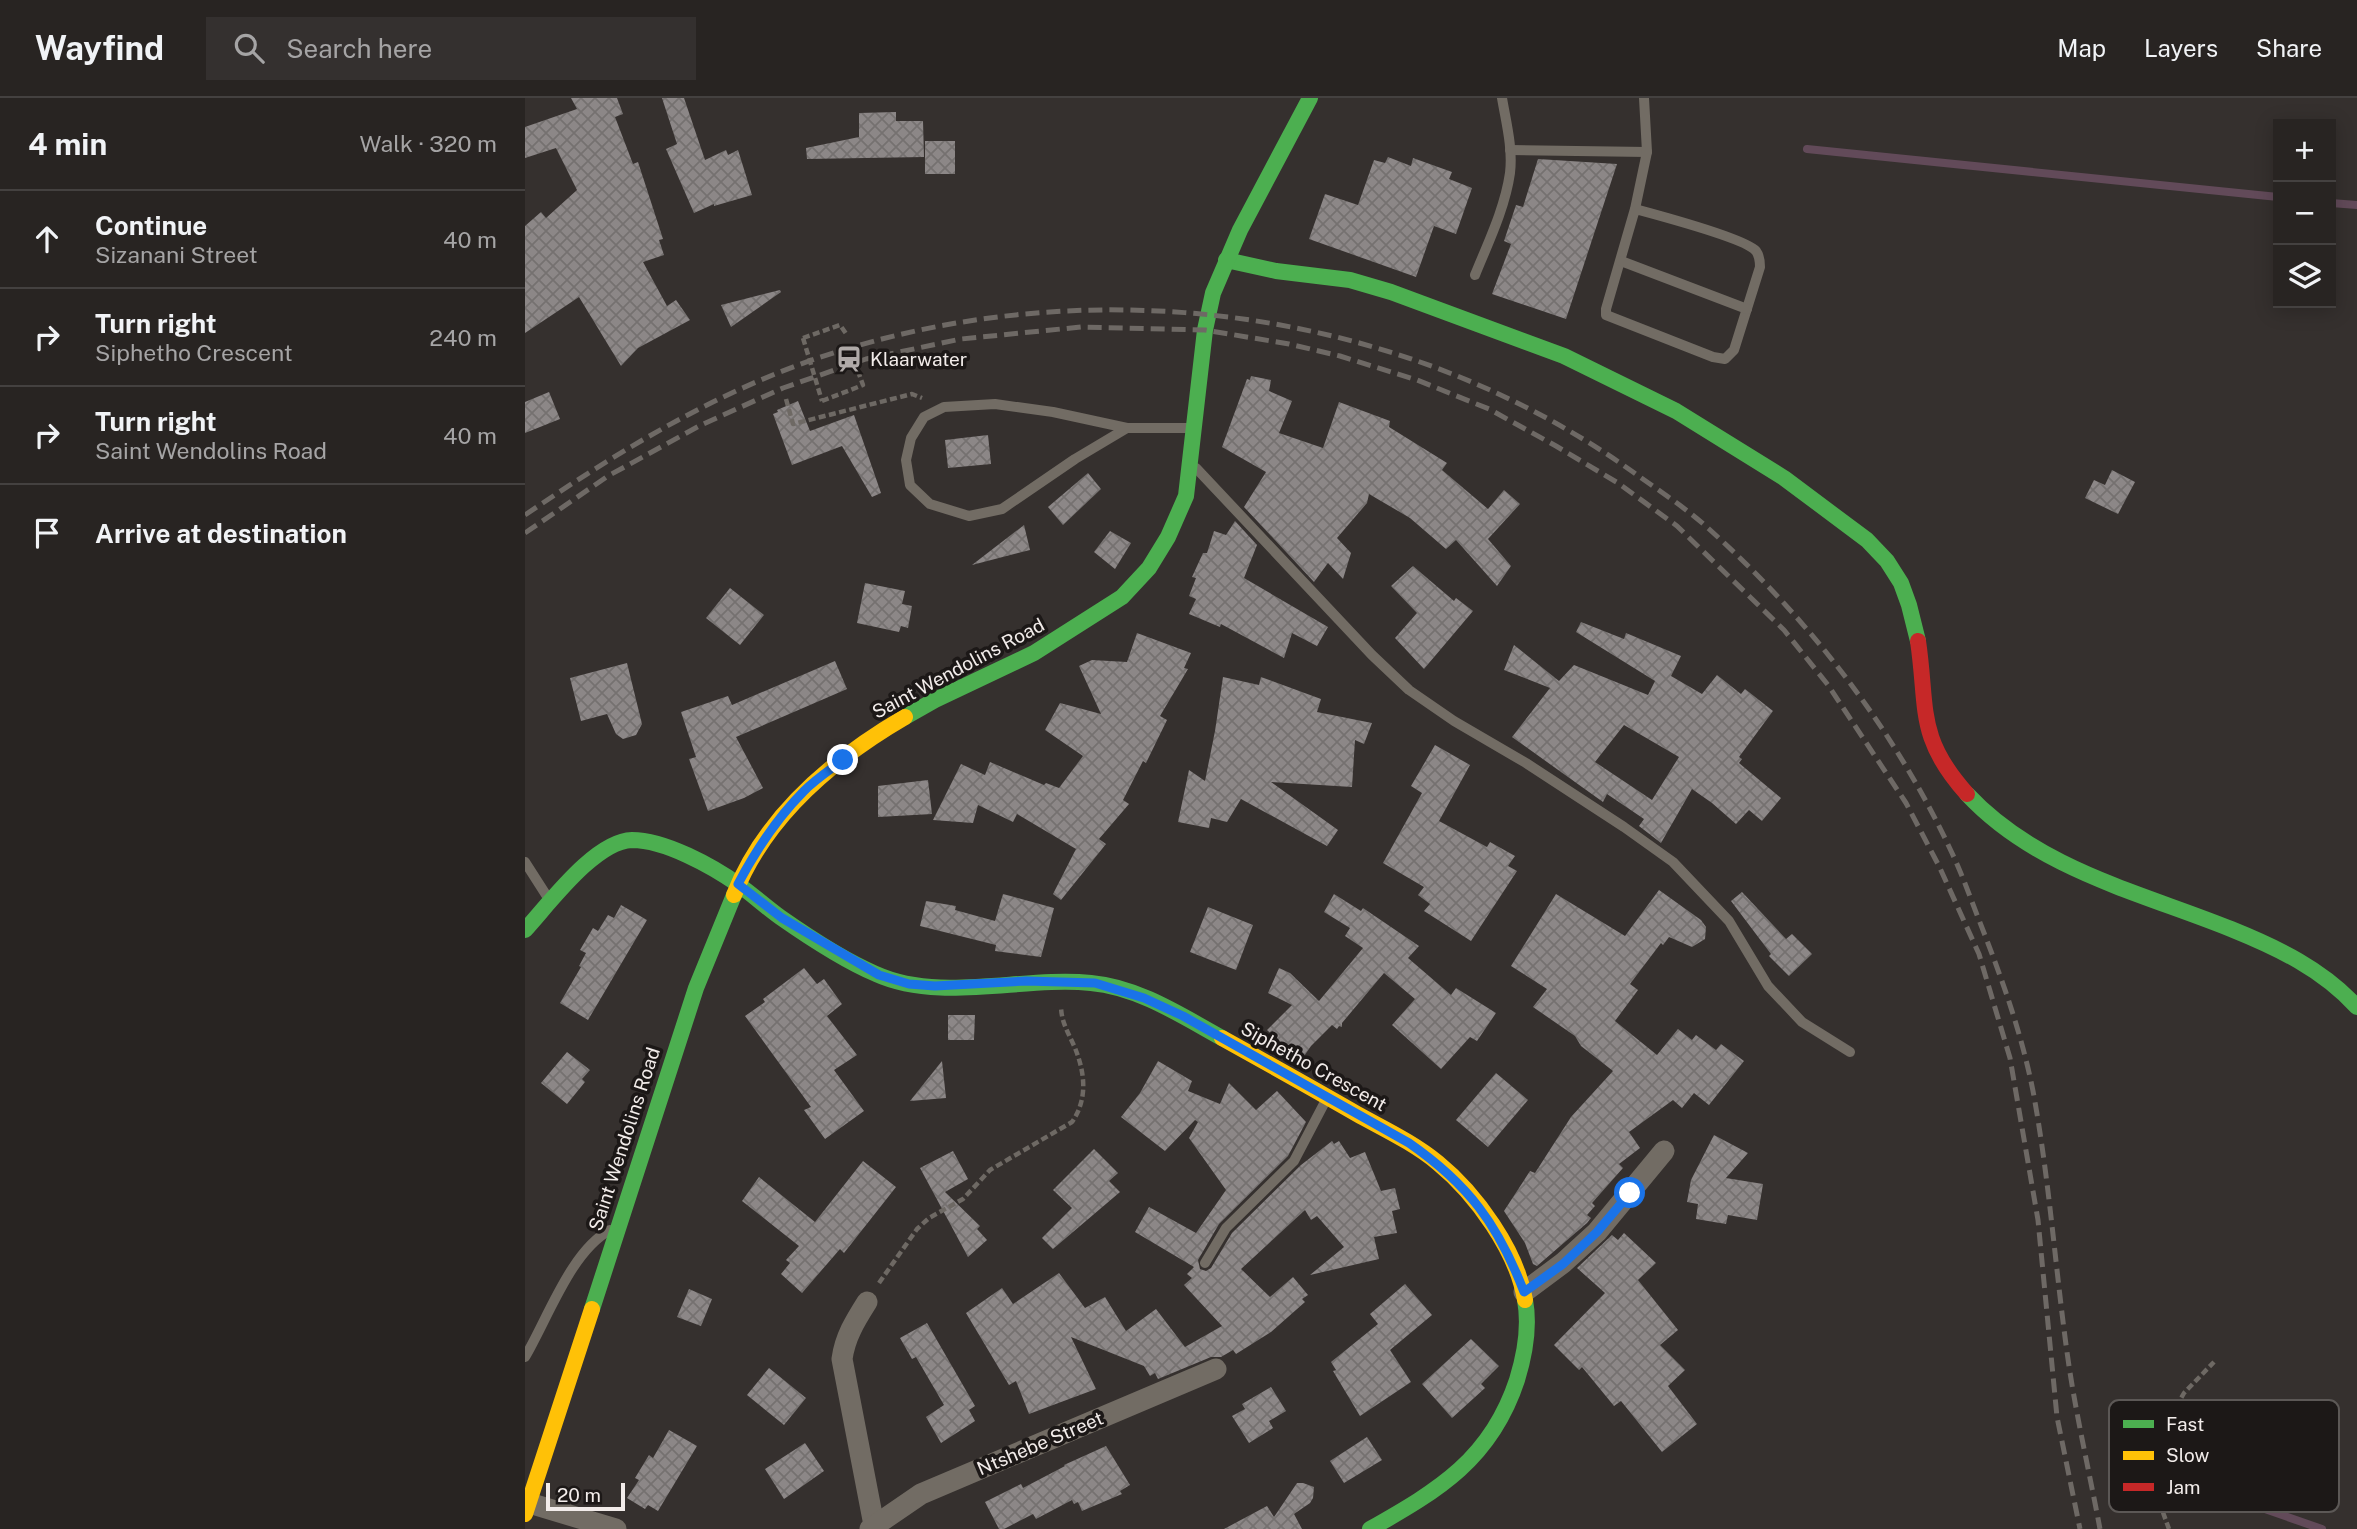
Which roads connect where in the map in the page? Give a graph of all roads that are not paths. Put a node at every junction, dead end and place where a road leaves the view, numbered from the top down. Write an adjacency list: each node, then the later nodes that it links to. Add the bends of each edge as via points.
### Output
1 (1310, 98): 7 (street, Saint Wendolins Road)
2 (1502, 98): 4 (lane)
3 (1644, 98): 5 (lane)
4 (1510, 150): 5 (lane); 9 (lane, via 1510,173)
5 (1647, 152): 6 (lane)
6 (1636, 209): 8 (lane); 10 (lane, via 1755,250 1760,267)
7 (1226, 260): 12 (street, Saint Wendolins Road, via 1205,330); 18 (street, via 1341,278 1528,343 1590,366 1738,447 1855,528 1883,556 1906,596 1916,627 1931,741 1966,792 1994,820 2064,865 2289,953 2320,973)
8 (1621, 261): 10 (lane); 10 (lane, via 1606,315 1701,352 1720,359 1730,356)
9 (1475, 275)
10 (1747, 309)
11 (1128, 428): 11 (lane, via 1002,509 969,516 930,504 911,485 906,460 911,438 924,417 944,407 995,404); 12 (lane)
12 (1195, 428): 13 (street, Saint Wendolins Road)
13 (1191, 463): 15 (street, Saint Wendolins Road, via 1185,496 1168,537 1149,568 1122,597 1034,653 888,727 843,760 805,789 775,824); 19 (lane, via 1409,690 1673,862 1729,921 1768,986 1802,1021)
14 (525, 862): 16 (lane)
15 (738, 884): 16 (street, Siphetho Crescent, via 659,845 628,840 604,849); 20 (street, Siphetho Crescent, via 782,918 879,975 935,986 1095,983 1183,1016); 22 (street, Saint Wendolins Road, via 696,988)
16 (551, 902): 17 (street, Siphetho Crescent)
17 (525, 930)
18 (2357, 1007)
19 (1850, 1052)
20 (1327, 1097): 23 (lane, via 1294,1161 1232,1220); 24 (street, Siphetho Crescent, via 1442,1166 1499,1236)
21 (1664, 1151): 24 (street, via 1597,1232)
22 (619, 1225): 26 (lane, via 597,1237 578,1257); 28 (street, Saint Wendolins Road)
23 (1205, 1263)
24 (1524, 1292): 31 (street, Siphetho Crescent, via 1524,1357 1516,1388 1483,1446 1434,1492)
25 (867, 1302): 29 (street, via 852,1325 842,1359)
26 (525, 1357)
27 (1216, 1369): 29 (street, Ntshebe Street, via 921,1494)
28 (527, 1508): 30 (street)
29 (872, 1527)
30 (616, 1529)
31 (1370, 1529)

